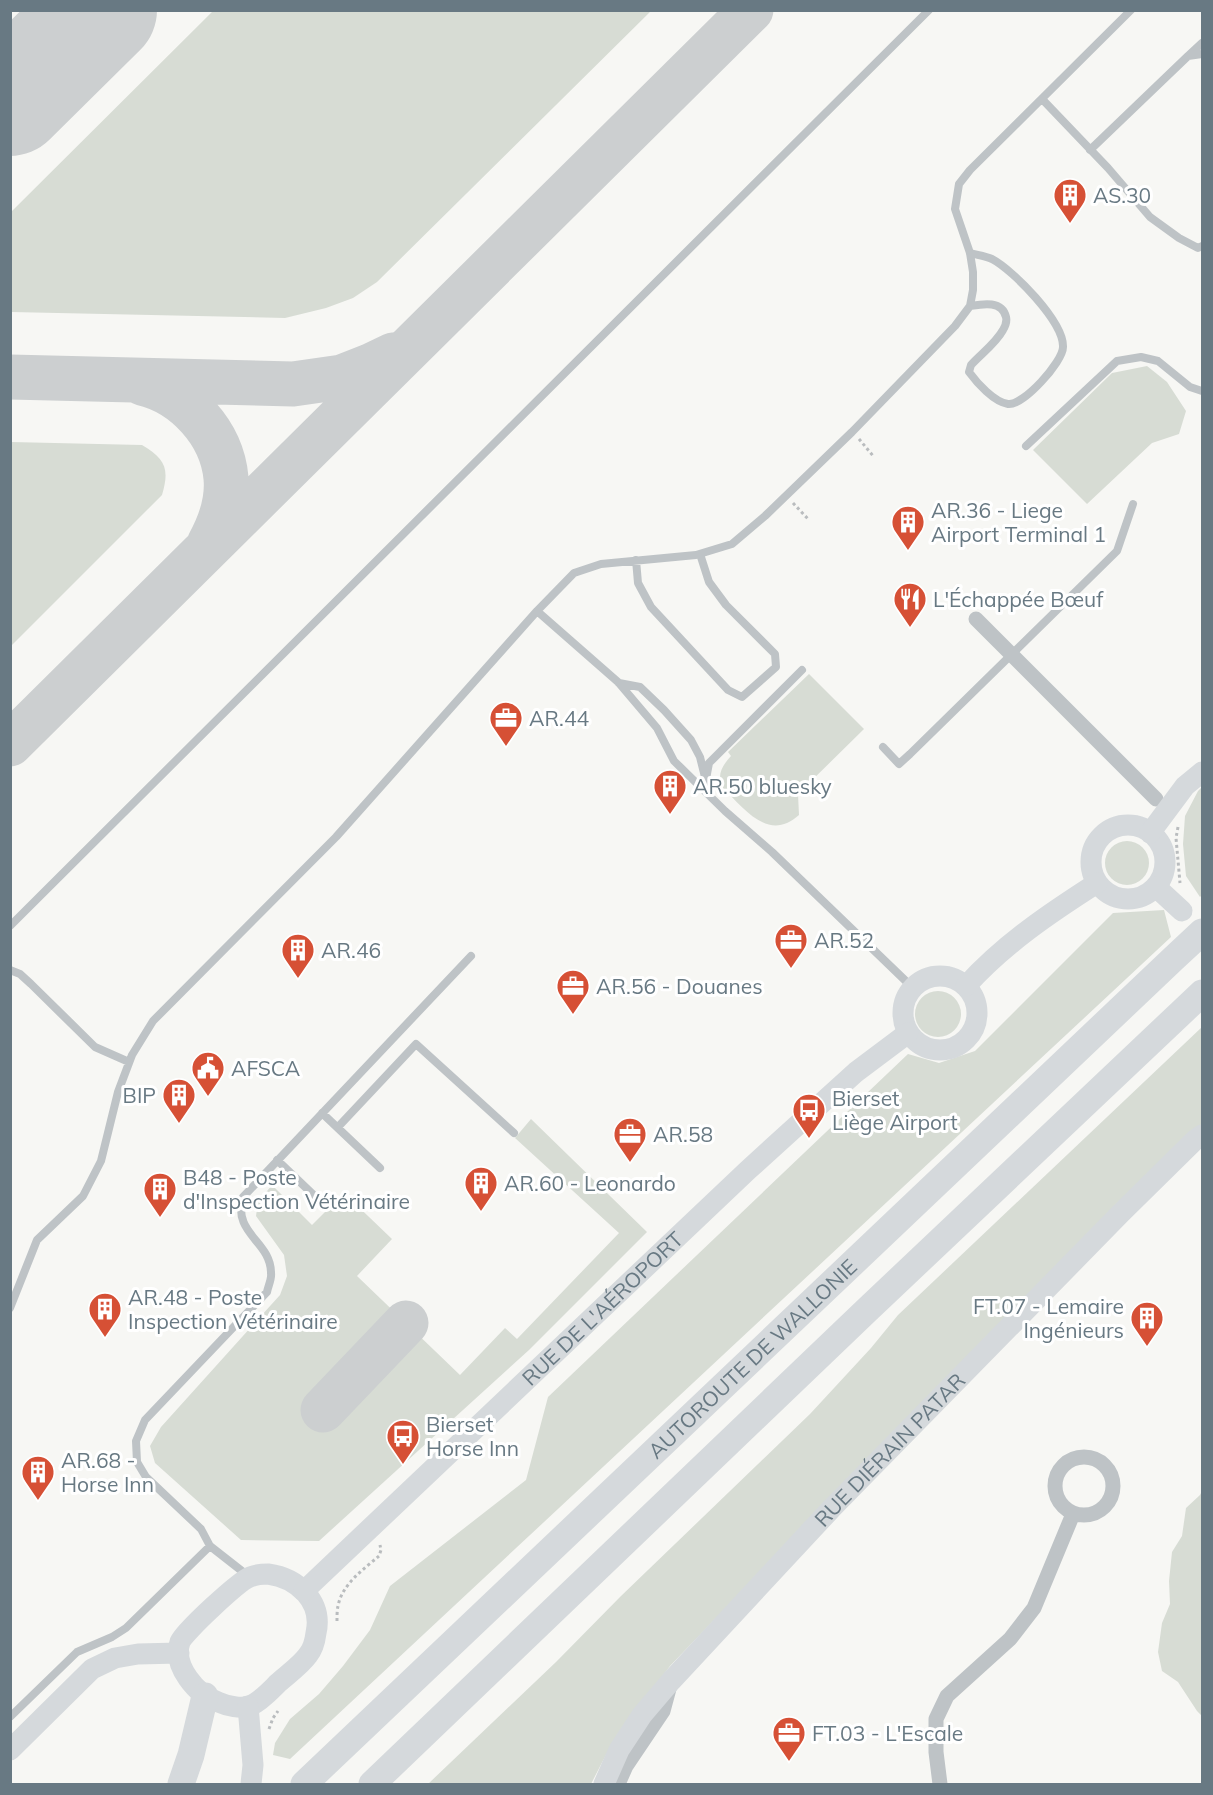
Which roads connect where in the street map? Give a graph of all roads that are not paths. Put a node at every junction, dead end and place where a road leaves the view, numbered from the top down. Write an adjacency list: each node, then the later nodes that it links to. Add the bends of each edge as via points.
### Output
1 (929, 10): 30 (lane)
2 (1131, 10): 6 (lane)
3 (1203, 43): 5 (lane)
4 (1203, 54): 5 (lane)
5 (1188, 56): 7 (lane)
6 (1042, 99): 7 (lane); 9 (lane, via 959,184 955,209)
7 (1090, 150): 8 (lane, via 1150,217 1179,238 1198,248)
8 (1203, 246)
9 (970, 253): 10 (lane, via 974,272); 10 (lane, via 992,260 1012,274 1043,305 1063,337 1064,349 1059,360 1020,400 1010,404 1000,401 969,372 1007,321 1005,312 997,305)
10 (970, 306): 14 (lane, via 852,432 765,516 732,544)
11 (1203, 391): 12 (lane, via 1190,387 1158,361 1141,357 1117,361)
12 (1026, 446)
13 (1133, 504): 18 (lane, via 1117,551)
14 (700, 554): 15 (lane); 15 (lane, via 709,582 726,605 775,654 776,667 742,697 728,690 651,607 638,583)
15 (636, 560): 16 (lane, via 601,564 574,573)
16 (537, 611): 20 (lane); 38 (lane, via 336,837 153,1021)
17 (976, 619): 18 (street)
18 (1011, 654): 21 (lane, via 899,764); 25 (street)
19 (802, 670): 23 (lane, via 709,763)
20 (618, 682): 23 (lane, via 640,687 664,710 691,740); 24 (lane, via 657,728 674,761)
21 (883, 747)
22 (1203, 772): 25 (street)
23 (706, 778): 24 (lane)
24 (710, 796): 35 (lane)
25 (1162, 803): 26 (street)
26 (1150, 832): 27 (street, via 1136,826 1108,831 1097,842 1092,855); 28 (street, via 1165,858)
27 (1097, 884): 28 (street, via 1113,896 1133,899); 34 (street, via 1053,910)
28 (1156, 886): 29 (street)
29 (1182, 911)
30 (10, 926)
31 (1203, 932): 60 (highway, AUTOROUTE DE WALLONIE)
32 (471, 956): 39 (lane)
33 (10, 970): 38 (lane, via 20,974 95,1047)
34 (966, 986): 35 (street, via 939,975 929,976); 37 (street, via 977,1011 975,1025 958,1046 931,1049)
35 (912, 987): 37 (street, via 902,1010)
36 (1203, 993): 57 (highway, AUTOROUTE DE WALLONIE)
37 (908, 1034): 50 (street, RUE DE L'AÉROPORT, via 856,1072 756,1162)
38 (129, 1062): 46 (lane, via 101,1161 83,1196 37,1240)
39 (322, 1113): 40 (lane); 43 (lane)
40 (338, 1127): 41 (lane, via 416,1044); 44 (lane)
41 (514, 1132)
42 (1203, 1135): 52 (street, RUE DIÉRAIN PATAR, via 1120,1214 839,1501)
43 (277, 1160): 45 (lane); 48 (lane, via 243,1197 240,1207 246,1228 268,1256 272,1275 267,1292 145,1420 136,1441 137,1462 146,1477 201,1529)
44 (380, 1168)
45 (324, 1205)
46 (10, 1308)
47 (1073, 1514): 65 (street, via 1034,1608 1010,1639 947,1696 936,1719)
48 (210, 1546): 49 (lane); 55 (lane, via 126,1628 77,1652)
49 (249, 1577): 50 (street, via 280,1575); 51 (street, via 184,1636)
50 (304, 1591): 54 (street, via 317,1615 309,1655)
51 (179, 1653): 53 (street, via 193,1686); 56 (street, via 115,1658 92,1669)
52 (671, 1681): 63 (street, RUE DIÉRAIN PATAR, via 619,1750); 64 (street, via 663,1711)
53 (205, 1696): 54 (street, via 233,1706); 58 (highway)
54 (248, 1706): 59 (street, via 253,1756)
55 (10, 1717)
56 (10, 1750)
57 (407, 1751): 61 (highway, AUTOROUTE DE WALLONIE); 62 (highway)
58 (181, 1785)
59 (251, 1785)
60 (304, 1785)
61 (372, 1785)
62 (393, 1785)
63 (604, 1785)
64 (618, 1785)
65 (940, 1785)

